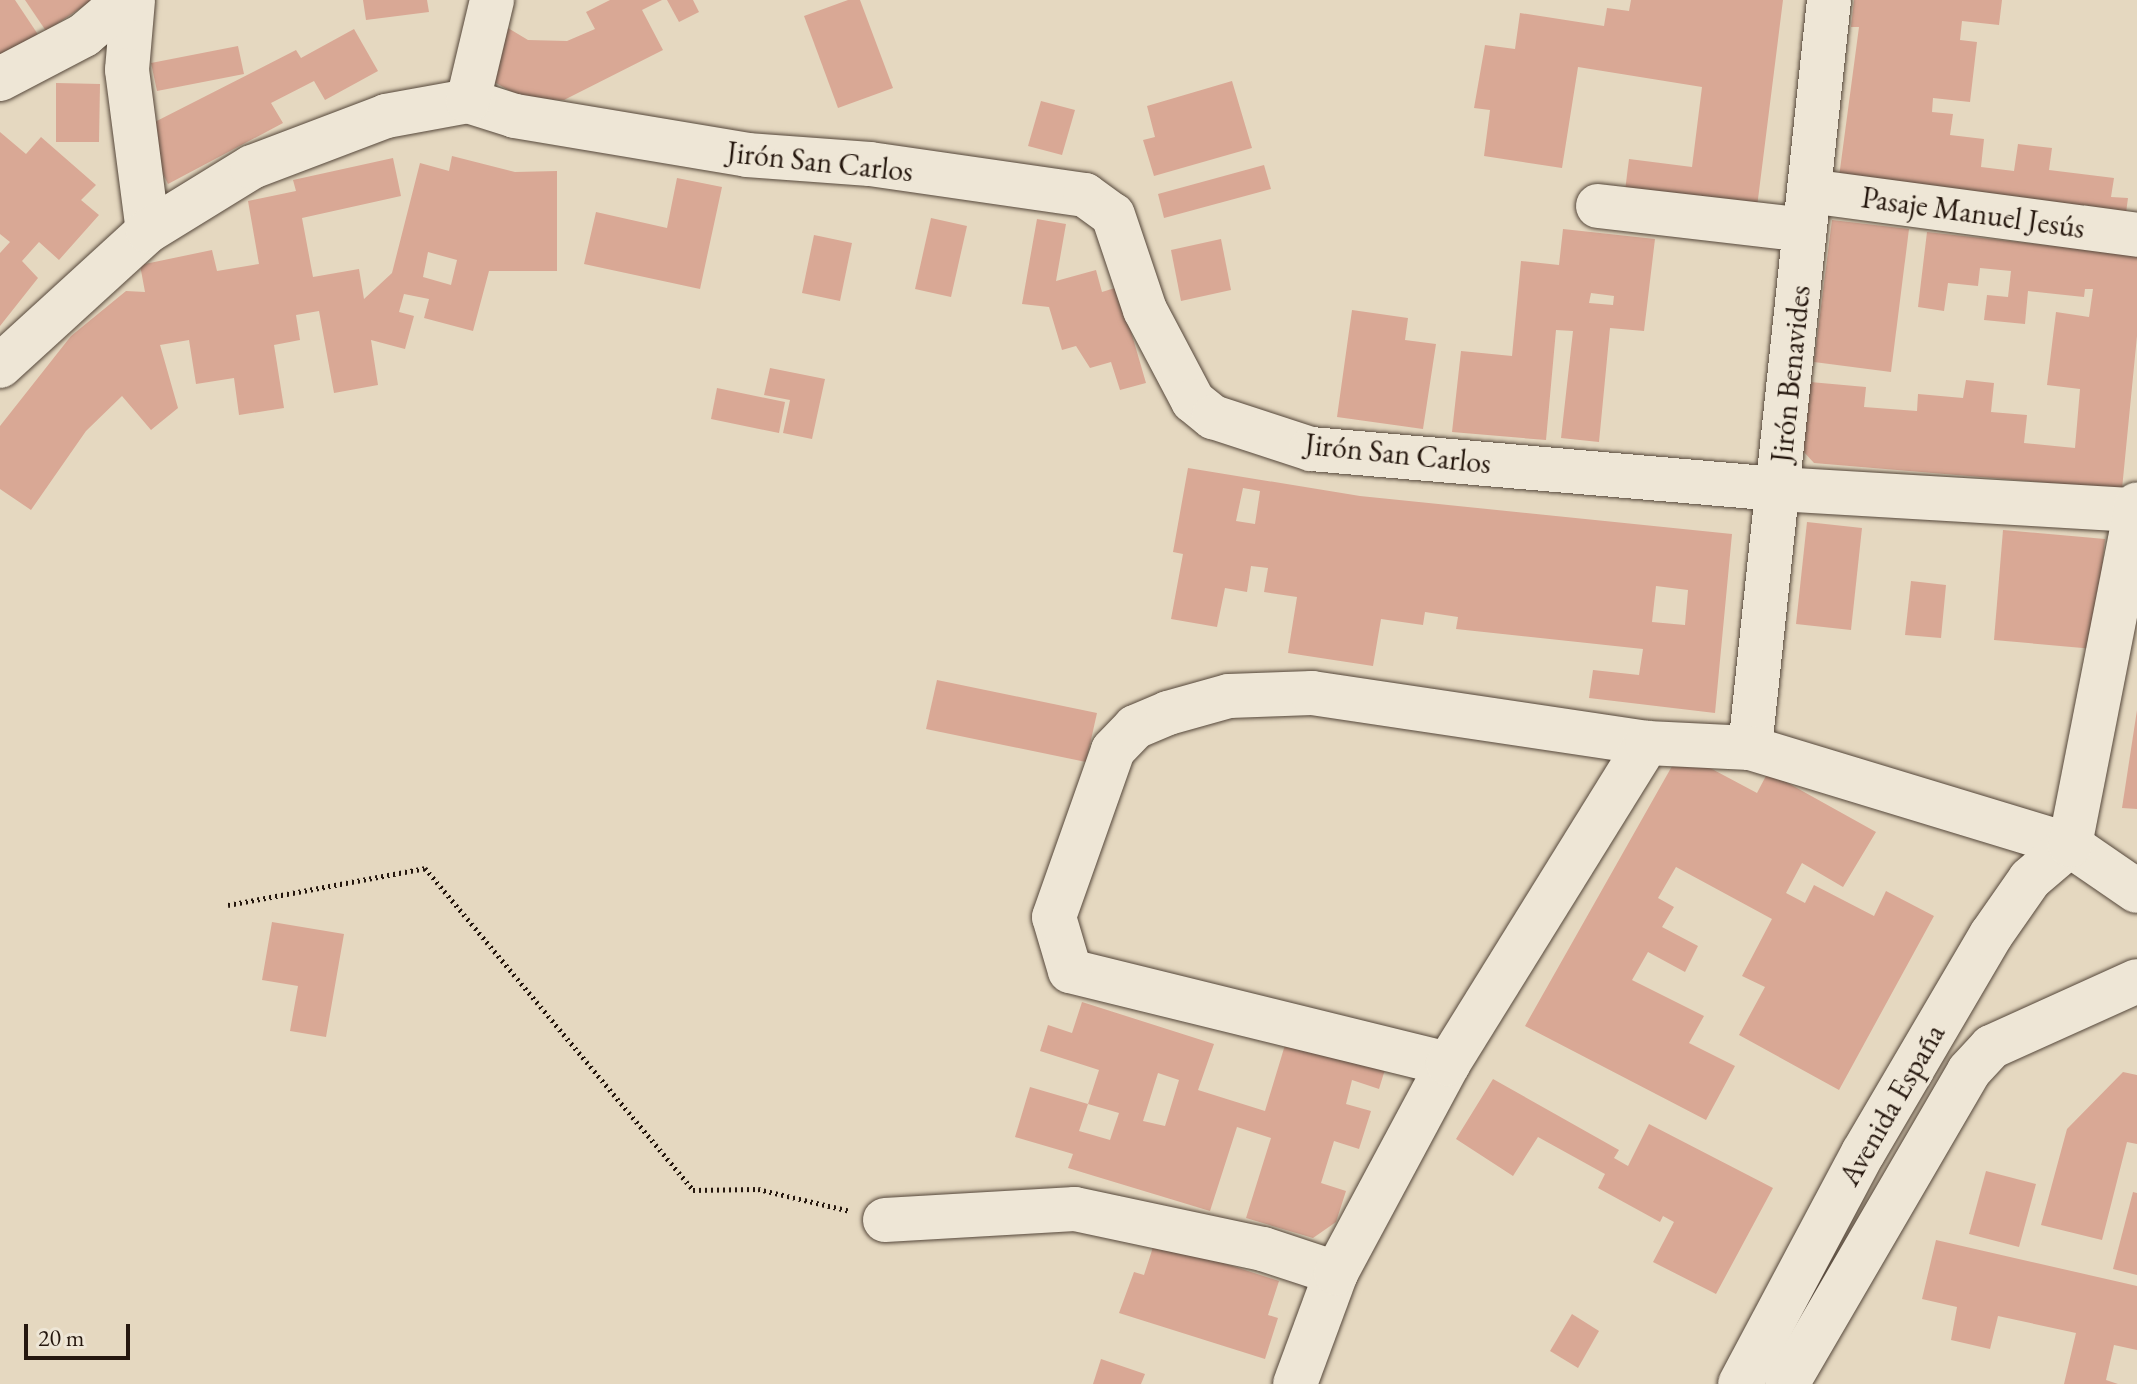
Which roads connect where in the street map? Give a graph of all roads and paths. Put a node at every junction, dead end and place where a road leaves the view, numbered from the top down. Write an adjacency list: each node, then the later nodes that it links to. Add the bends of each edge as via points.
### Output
1 (125, 0): 5 (street, via 84,35)
2 (133, 0): 9 (street, via 127,70)
3 (492, 0): 6 (street)
4 (1829, 0): 8 (street, Jirón Benavides)
5 (0, 79)
6 (468, 101): 9 (street, via 386,116 252,167); 12 (street, Jirón San Carlos, via 515,116 747,155 870,164 1085,195 1113,215 1145,310 1193,401 1213,417 1311,449)
7 (1598, 206): 8 (street, Pasaje Manuel Jesús)
8 (1807, 211): 10 (street, Pasaje Manuel Jesús); 12 (street, Jirón Benavides)
9 (148, 231): 11 (street)
10 (2137, 235)
11 (0, 366)
12 (1779, 489): 13 (street, Jirón San Carlos); 15 (street, Jirón Benavides)
13 (2137, 508): 16 (street)
14 (1647, 743): 15 (street); 20 (street); 20 (street, via 1312,693 1229,696 1183,709 1135,727 1113,750 1054,917 1070,971)
15 (1750, 748): 16 (street)
16 (2070, 845): 17 (street); 23 (street, Avenida España, via 2030,879 1991,935 1863,1153)
17 (2137, 891)
18 (228, 905): 21 (path, via 425,868 693,1190 758,1189)
19 (2137, 981): 25 (street, Avenida España, via 1991,1047 1969,1071)
20 (1448, 1064): 22 (street)
21 (885, 1220): 22 (street, via 1075,1209 1263,1249)
22 (1336, 1273): 24 (street)
23 (1749, 1381)
24 (1295, 1384)
25 (1787, 1384)

